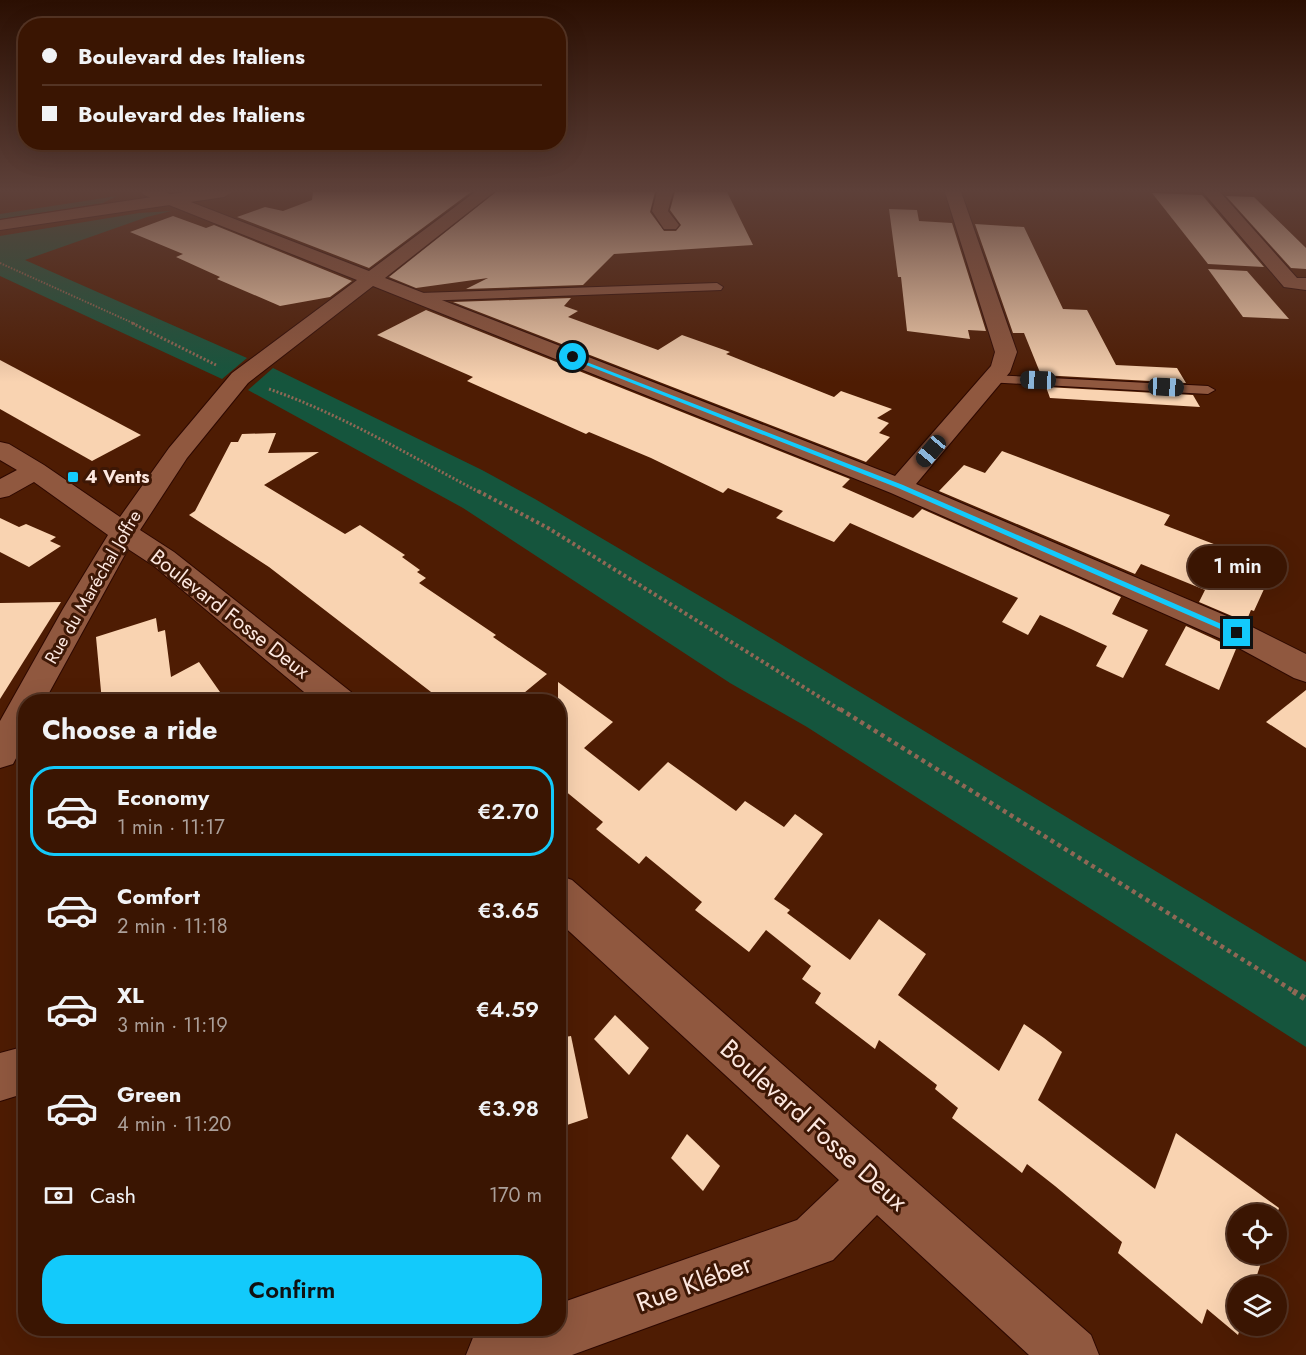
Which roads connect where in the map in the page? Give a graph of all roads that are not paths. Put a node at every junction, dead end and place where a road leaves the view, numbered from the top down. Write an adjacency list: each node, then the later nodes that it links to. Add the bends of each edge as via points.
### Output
1 (313, 255): 5 (street)
2 (405, 255): 5 (street, Rue du Maréchal Joffre)
3 (974, 255): 10 (street, via 1006,352 1002,367)
4 (1272, 255): 6 (street)
5 (374, 279): 8 (street); 16 (street, Rue du Maréchal Joffre, via 240,378 155,483)
6 (1299, 283): 9 (street)
7 (717, 287): 8 (lane)
8 (420, 297): 14 (street)
9 (1306, 299)
10 (991, 379): 11 (lane); 14 (street)
11 (1208, 390)
12 (0, 449): 13 (street, Boulevard Fosse Deux)
13 (35, 471): 15 (street); 16 (street, Boulevard Fosse Deux)
14 (900, 487): 17 (street, via 1237,633)
15 (0, 490)
16 (122, 532): 18 (street, Rue du Maréchal Joffre); 19 (street, Boulevard Fosse Deux, via 164,559)
17 (1306, 669)
18 (32, 694)
19 (329, 694)
20 (18, 719): 21 (street, Rue du Maréchal Joffre)
21 (0, 753)
22 (566, 903): 25 (street, Boulevard Fosse Deux)
23 (18, 1071): 24 (street)
24 (0, 1077)
25 (875, 1180): 26 (street, Rue Kléber, via 814,1240); 29 (street, Boulevard Fosse Deux)
26 (566, 1329)
27 (547, 1336): 28 (street, Rue Kléber)
28 (494, 1355)
29 (1071, 1355)

